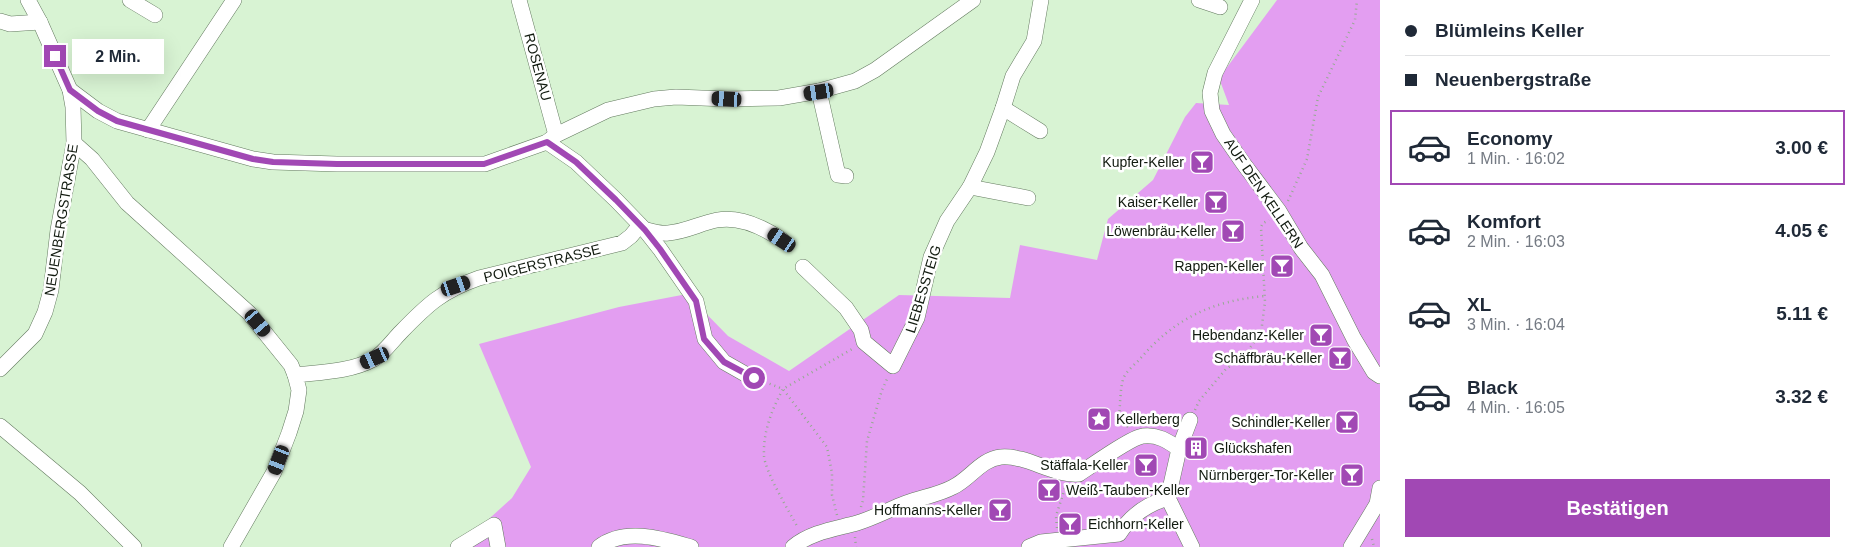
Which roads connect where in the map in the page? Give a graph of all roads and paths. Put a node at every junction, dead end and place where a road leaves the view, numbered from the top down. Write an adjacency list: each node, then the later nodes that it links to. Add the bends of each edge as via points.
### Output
1 (28, 0): 13 (street, NEUENBERGSTRASSE)
2 (43, 0): 13 (street)
3 (130, 0): 12 (street)
4 (234, 0): 18 (street)
5 (519, 0): 20 (street, ROSENAU)
6 (974, 0): 16 (street, via 855,82)
7 (1041, 0): 17 (street, LIEBESSTEIG, via 1034,41 1013,76)
8 (1199, 0): 11 (street)
9 (1252, 0): 25 (street, AUF DEN KELLERN, via 1215,73 1210,93 1212,111 1223,134)
10 (1358, 0): 25 (path, via 1355,20 1318,97 1307,159 1288,202)
11 (1220, 7)
12 (154, 15)
13 (40, 22): 14 (street); 15 (street, NEUENBERGSTRASSE)
14 (3, 27)
15 (70, 90): 18 (street, via 117,121); 21 (street, NEUENBERGSTRASSE)
16 (819, 92): 20 (street, via 780,98 654,99 608,110); 22 (street, via 838,175)
17 (1003, 108): 19 (street); 23 (street, LIEBESSTEIG)
18 (148, 130): 20 (street, via 253,159 337,164 484,164)
19 (1040, 130)
20 (551, 138): 26 (street)
21 (74, 143): 32 (street, NEUENBERGSTRASSE, via 58,230 52,290 45,312 35,334); 33 (street, via 92,159 127,203 249,313)
22 (846, 176)
23 (970, 187): 24 (street); 31 (street, LIEBESSTEIG, via 947,221 931,257 917,318)
24 (1028, 198)
25 (1279, 211): 29 (path, via 1260,227); 34 (street, AUF DEN KELLERN, via 1322,275 1354,340 1374,372)
26 (643, 228): 27 (street, via 668,233 731,219 750,223); 33 (street, POIGERSTRASSE, via 622,242 456,286 420,312 375,358 342,370); 35 (street, via 696,301 704,339 724,362)
27 (782, 240)
28 (803, 267): 30 (street, via 846,308 861,330)
29 (1265, 296): 37 (path, via 1244,298 1195,313 1150,346 1124,377); 38 (path, via 1261,333 1243,357 1226,369 1199,402)
30 (864, 342): 31 (street); 36 (path)
31 (893, 366): 44 (path, via 882,390 868,441 863,500)
32 (0, 369)
33 (295, 375): 49 (street, via 298,390 296,411 289,434 274,472)
34 (1380, 376)
35 (754, 378): 36 (path)
36 (782, 389): 45 (path, via 827,447 832,495); 47 (path, via 772,409 764,457)
37 (1118, 419)
38 (1190, 420): 40 (street)
39 (0, 426): 48 (street, via 80,493)
40 (1179, 449): 41 (street, via 1166,440 1139,436 1079,474); 43 (street)
41 (1069, 474): 44 (street, via 1002,457 984,463 941,493); 46 (path, via 1056,516)
42 (1380, 488): 56 (street, via 1378,504)
43 (1168, 498): 46 (street, via 1153,502 1137,512 1119,534); 55 (street)
44 (857, 523): 45 (street)
45 (840, 526): 47 (street)
46 (1058, 540): 54 (street)
47 (798, 543)
48 (134, 547)
49 (231, 547)
50 (458, 547): 51 (street, via 494,525)
51 (498, 547)
52 (599, 547): 53 (street, via 624,536 664,539)
53 (692, 547)
54 (1029, 547)
55 (1192, 547)
56 (1351, 547)

